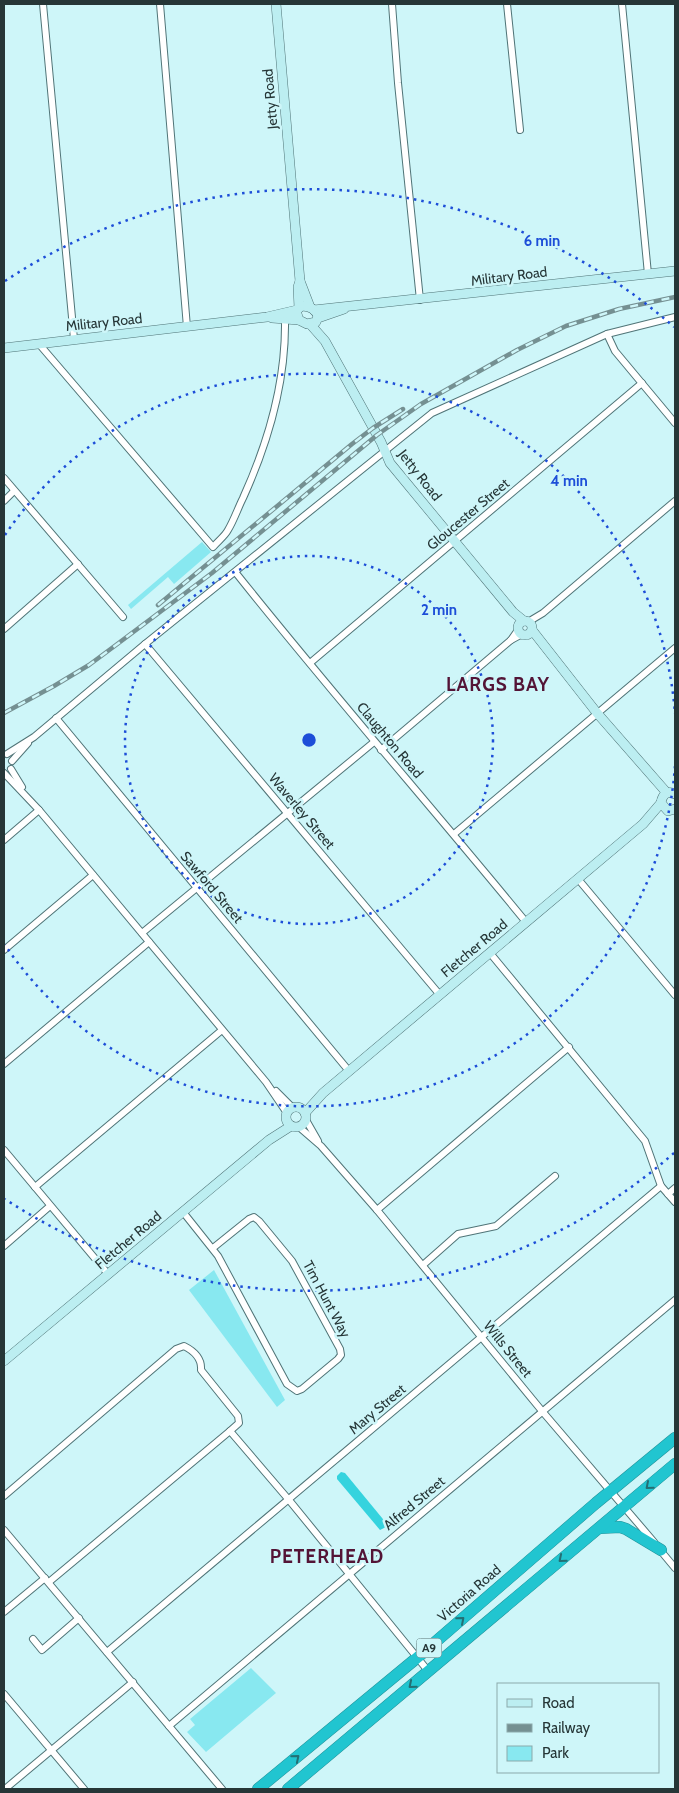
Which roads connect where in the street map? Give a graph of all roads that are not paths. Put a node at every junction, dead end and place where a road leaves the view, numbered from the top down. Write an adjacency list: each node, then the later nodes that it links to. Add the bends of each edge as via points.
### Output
1 (43, 4): 19 (street)
2 (160, 4): 17 (street)
3 (276, 4): 10 (street, Jetty Road)
4 (392, 4): 11 (street)
5 (507, 4): 7 (street)
6 (622, 4): 9 (street)
7 (520, 130)
8 (675, 271): 9 (street, Military Road)
9 (648, 274): 11 (street, Military Road)
10 (300, 281): 12 (street, Jetty Road); 13 (street, Jetty Road)
11 (420, 300): 13 (street, Military Road, via 346,308)
12 (298, 313): 13 (street, Military Road, via 303,306); 13 (street, via 303,323); 14 (street, Military Road); 16 (street, Military Road)
13 (314, 316): 24 (street, Jetty Road)
14 (267, 317): 16 (street, Military Road); 17 (street, Military Road)
15 (675, 317): 18 (street)
16 (285, 320): 20 (street, via 279,380 268,432 228,531 213,547)
17 (187, 327): 19 (street, Military Road)
18 (607, 334): 22 (street, via 615,351); 24 (street, via 432,414)
19 (74, 339): 20 (street, Military Road)
20 (39, 344): 21 (street, Military Road)
21 (4, 348)
22 (642, 383): 23 (street); 29 (street, Gloucester Street)
23 (675, 422)
24 (385, 451): 29 (street, Jetty Road, via 398,473); 31 (street, via 370,459)
25 (4, 478): 26 (street)
26 (14, 491): 27 (street); 30 (street)
27 (4, 501)
28 (675, 502): 33 (street)
29 (456, 541): 33 (street, Jetty Road); 37 (street, Gloucester Street)
30 (78, 564): 32 (street); 34 (street)
31 (236, 572): 35 (street); 37 (street, Claughton Road)
32 (123, 617)
33 (525, 628): 38 (street, via 543,645); 42 (street)
34 (4, 629)
35 (145, 644): 39 (street); 50 (street, Waverley Street)
36 (675, 648): 38 (street)
37 (310, 663): 41 (street, Claughton Road)
38 (598, 713): 48 (street); 51 (street)
39 (56, 718): 40 (street); 55 (street, Sawford Street)
40 (34, 737): 43 (street); 44 (street)
41 (374, 742): 42 (street, Claughton Road); 50 (street)
42 (381, 750): 51 (street, Claughton Road)
43 (6, 754): 44 (street)
44 (12, 761): 45 (street)
45 (11, 769): 46 (street); 47 (street, Wills Street)
46 (4, 773): 47 (street, Wills Street)
47 (28, 797): 49 (street, Wills Street)
48 (670, 802): 54 (street, Fletcher Road)
49 (40, 810): 52 (street); 53 (street, Wills Street)
50 (288, 813): 55 (street); 61 (street, Waverley Street)
51 (454, 834): 56 (street, Claughton Road)
52 (4, 840)
53 (93, 875): 57 (street, Wills Street); 59 (street)
54 (578, 879): 56 (street, Fletcher Road); 62 (street)
55 (196, 888): 57 (street); 66 (street, Sawford Street)
56 (526, 922): 60 (street, Fletcher Road)
57 (142, 933): 58 (street, Wills Street)
58 (150, 942): 63 (street, Wills Street); 65 (street)
59 (4, 950)
60 (490, 953): 61 (street, Fletcher Road); 64 (street)
61 (440, 995): 66 (street, Fletcher Road)
62 (675, 995)
63 (222, 1030): 67 (street, Wills Street); 71 (street)
64 (569, 1047): 70 (street, via 645,1141); 76 (street)
65 (4, 1064)
66 (349, 1071): 67 (street, Fletcher Road)
67 (296, 1117): 76 (street, Wills Street); 77 (street, Fletcher Road)
68 (4, 1150): 71 (street)
69 (555, 1176): 80 (street, via 496,1226 458,1234)
70 (661, 1186): 73 (street); 83 (street, Mary Street)
71 (35, 1187): 75 (street)
72 (675, 1188): 73 (street)
73 (668, 1194): 74 (street)
74 (675, 1202)
75 (50, 1206): 78 (street); 81 (street)
76 (377, 1210): 80 (street, Wills Street)
77 (183, 1212): 79 (street, Tim Hunt Way); 81 (street, Fletcher Road)
78 (4, 1246)
79 (212, 1248): 79 (street, Tim Hunt Way, via 254,1217 292,1261 341,1355 302,1390 297,1391 287,1384)
80 (423, 1265): 83 (street, Wills Street)
81 (108, 1274): 84 (street, Fletcher Road)
82 (675, 1300): 85 (street, Alfred Street)
83 (482, 1337): 85 (street, Wills Street); 91 (street, Mary Street)
84 (4, 1361)
85 (542, 1411): 89 (street, Wills Street); 97 (street, Alfred Street)
86 (230, 1431): 90 (street, via 239,1423 238,1416 201,1370 193,1351 184,1346 176,1349); 91 (street); 98 (street)
87 (675, 1438): 89 (highway, Victoria Road / A9)
88 (675, 1464): 92 (highway, A9, one-way to 92)
89 (611, 1491): 92 (street, Wills Street); 103 (highway, Victoria Road / A9, one-way to 89)
90 (4, 1496)
91 (289, 1500): 97 (street); 102 (street, Mary Street)
92 (625, 1507): 93 (highway, A9); 95 (street, Wills Street)
93 (600, 1528): 95 (highway, via 626,1529); 104 (highway, A9, one-way to 104)
94 (4, 1530): 98 (street)
95 (661, 1550): 96 (street, Wills Street)
96 (675, 1568)
97 (349, 1574): 103 (street); 107 (street, Alfred Street)
98 (47, 1580): 99 (street); 100 (street)
99 (4, 1612)
100 (79, 1618): 101 (street, via 42,1650); 102 (street)
101 (33, 1640)
102 (107, 1652): 105 (street)
103 (418, 1657): 104 (street); 112 (highway, Victoria Road / A9, one-way to 103)
104 (429, 1672): 113 (highway, A9, one-way to 113)
105 (133, 1682): 107 (street); 108 (street)
106 (4, 1694): 108 (street)
107 (169, 1726): 111 (street)
108 (51, 1750): 109 (street); 110 (street)
109 (5, 1789)
110 (84, 1789)
111 (222, 1789)
112 (258, 1789)
113 (288, 1789)

